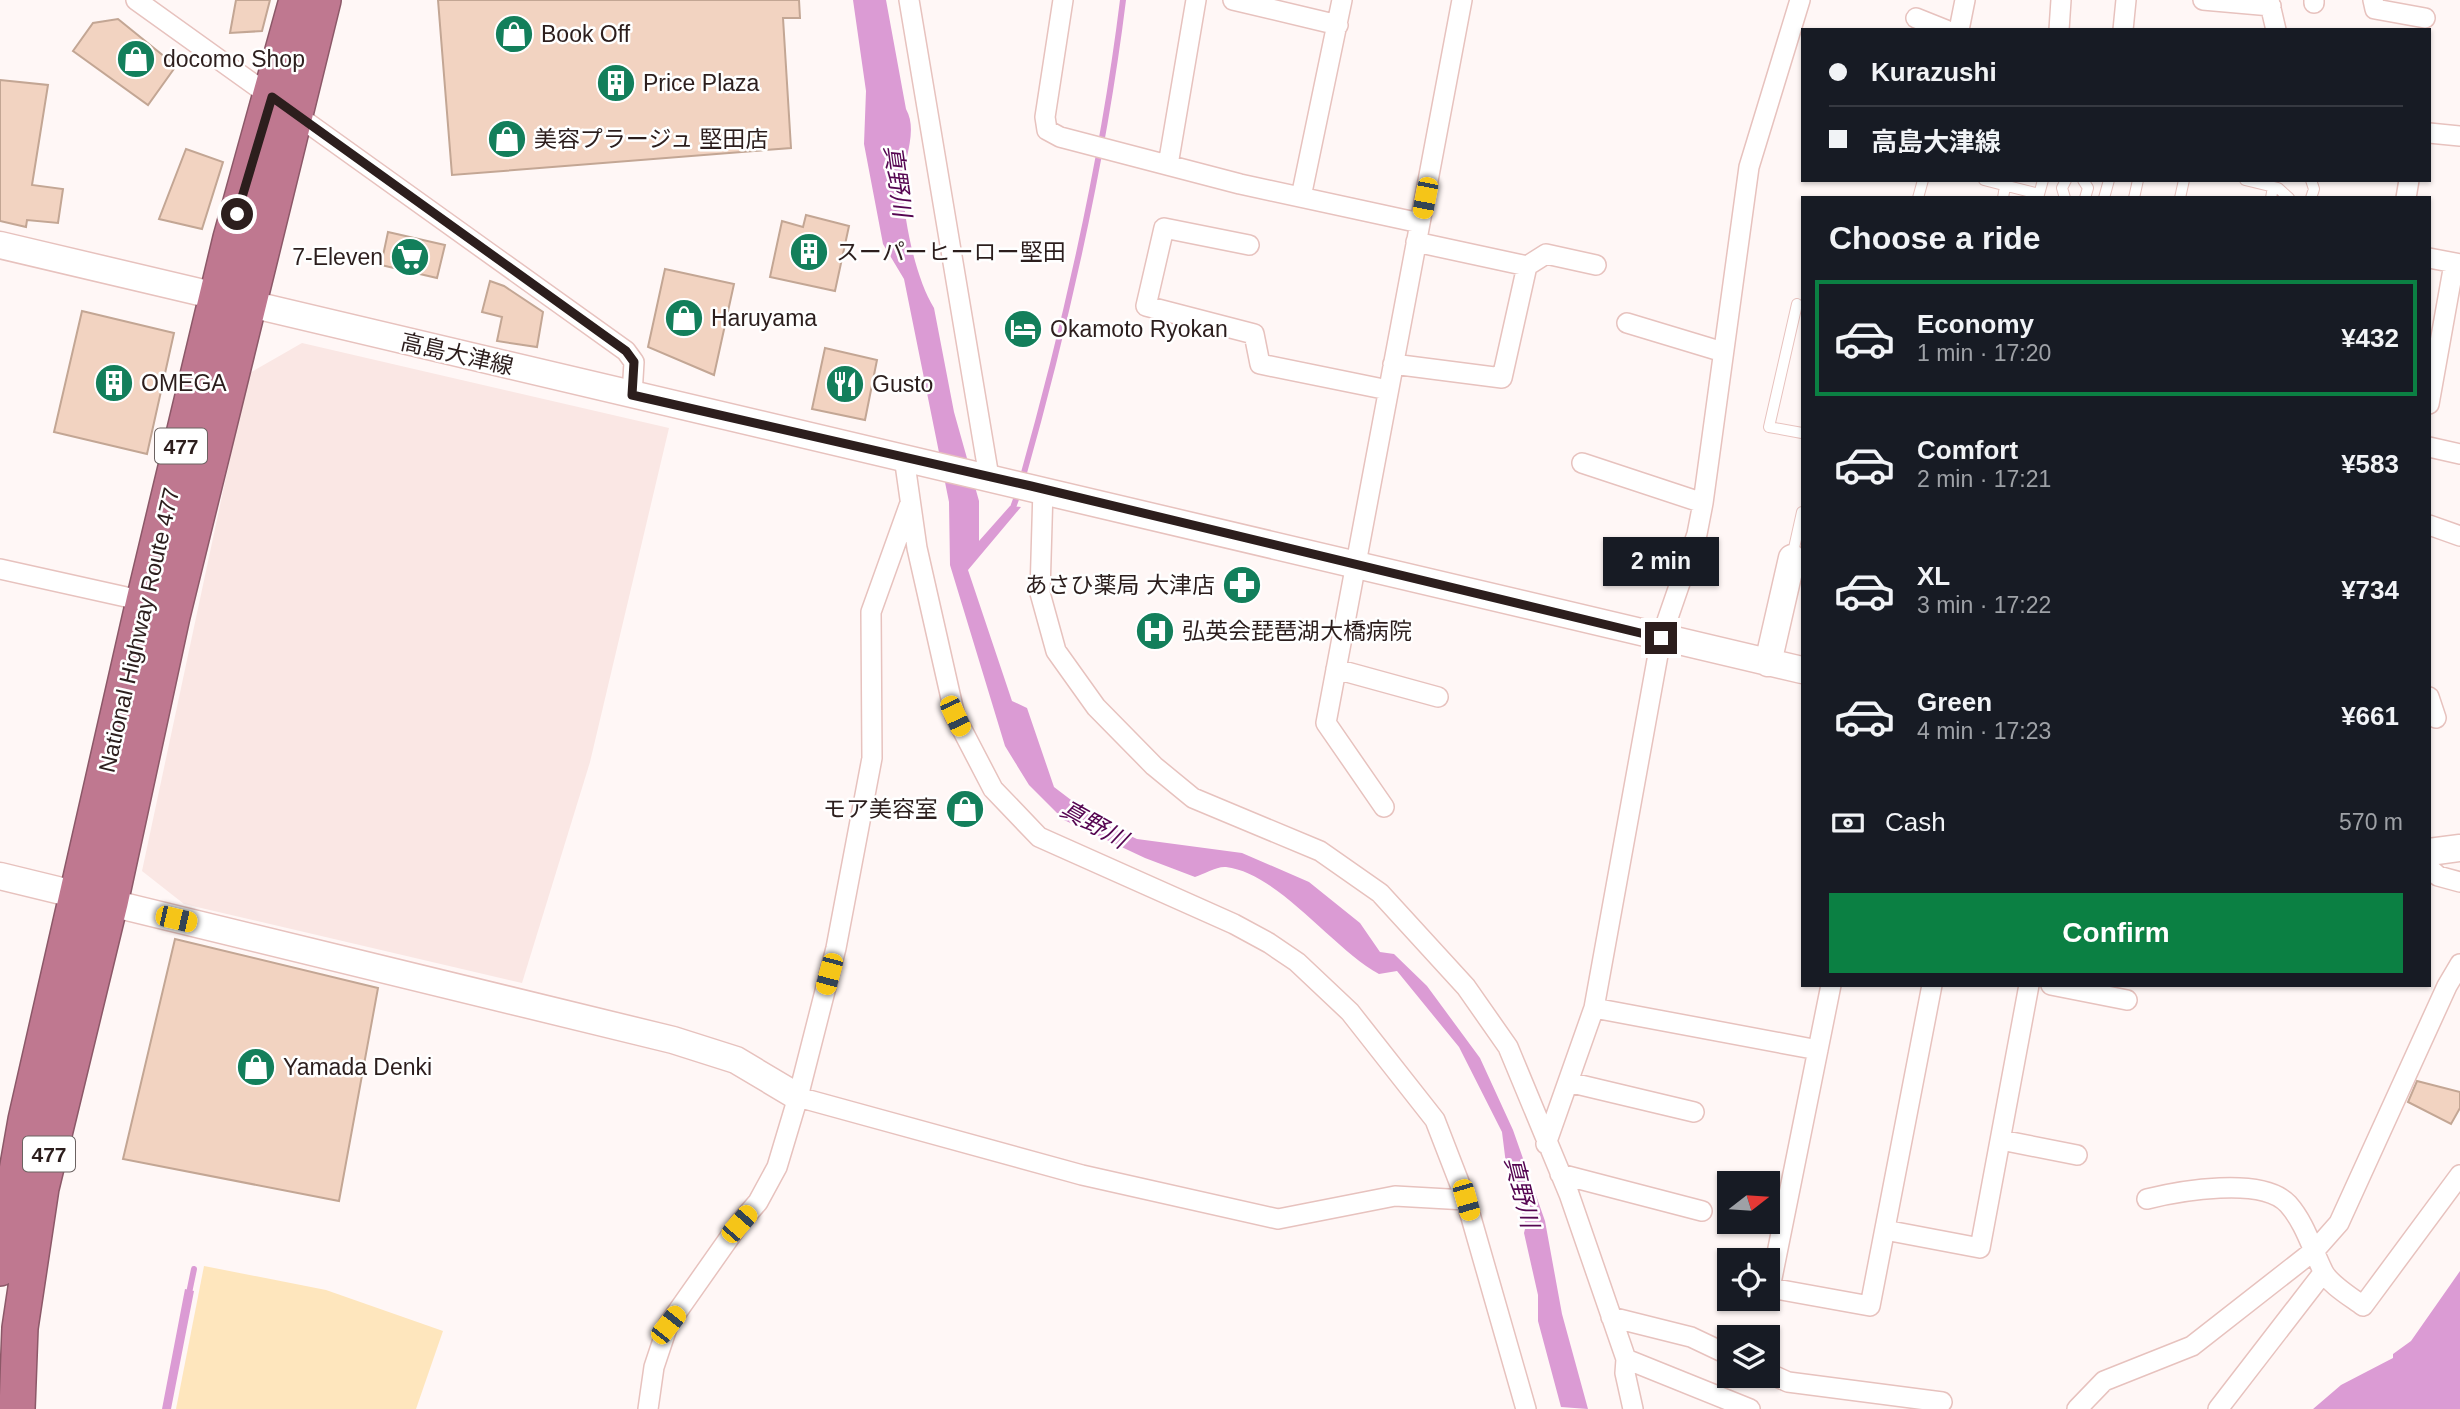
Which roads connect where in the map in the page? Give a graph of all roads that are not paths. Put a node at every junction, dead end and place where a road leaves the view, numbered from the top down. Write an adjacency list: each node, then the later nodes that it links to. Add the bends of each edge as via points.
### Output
1 (136, 0): 25 (street)
2 (297, 0): 25 (highway, National Highway Route 477 / 477)
3 (323, 0): 25 (highway, National Highway Route 477 / 477)
4 (909, 0): 56 (street)
5 (1063, 0): 28 (street, via 1045,117 1047,130)
6 (1196, 0): 28 (street)
7 (1233, 0): 19 (street)
8 (1342, 0): 19 (street)
9 (1462, 0): 36 (street)
10 (1800, 0): 46 (street, via 1749,167)
11 (1965, 0): 21 (street)
12 (2061, 0): 22 (street)
13 (2126, 0): 23 (street)
14 (2203, 0): 16 (street)
15 (2373, 0): 17 (street, via 2375,9)
16 (2270, 3): 24 (street)
17 (2425, 16)
18 (1916, 18): 20 (street)
19 (1338, 25): 35 (street)
20 (1941, 28)
21 (1959, 28)
22 (2059, 28)
23 (2123, 28)
24 (2276, 28)
25 (284, 106): 43 (highway, National Highway Route 477 / 477); 50 (street, via 626,351 634,362)
26 (2431, 133): 27 (street)
27 (2460, 136)
28 (1168, 165): 35 (street)
29 (1991, 182): 31 (lane)
30 (2250, 182): 32 (lane)
31 (2006, 186): 33 (lane); 34 (lane)
32 (2272, 192)
33 (2004, 196)
34 (2039, 196)
35 (1301, 197): 36 (street)
36 (1418, 233): 42 (street); 47 (street)
37 (0, 245): 43 (main road, 高島大津線)
38 (1249, 245): 48 (street, via 1164,228 1146,306 1254,334 1260,364)
39 (2431, 258): 40 (street)
40 (2457, 264): 49 (street)
41 (1596, 265): 42 (street, via 1546,254)
42 (1527, 266): 47 (street, via 1502,379)
43 (232, 302): 50 (main road, 高島大津線); 66 (highway, National Highway Route 477 / 477); 80 (highway, National Highway Route 477 / 477, via 173,616)
44 (1797, 304): 51 (lane, via 1769,427)
45 (1627, 323): 46 (street)
46 (1723, 352): 59 (street)
47 (1393, 364): 48 (street)
48 (1388, 390): 64 (street)
49 (2431, 394)
50 (632, 395): 54 (main road, 高島大津線)
51 (1801, 433)
52 (2431, 447): 53 (street)
53 (2460, 454)
54 (909, 458): 56 (main road, 高島大津線); 58 (street)
55 (1582, 463): 59 (street)
56 (989, 477): 57 (main road)
57 (1043, 489): 64 (main road); 93 (street, via 1040,593 1056,651 1096,707 1154,766 1193,797 1320,852 1380,893 1466,987 1508,1047)
58 (911, 502): 90 (street, via 871,612 872,758 836,948); 98 (street, via 955,716 993,789 1039,837 1234,924 1297,962 1350,1012 1435,1120)
59 (1703, 503): 67 (street)
60 (1801, 521): 63 (lane)
61 (2431, 526): 62 (street)
62 (2460, 536)
63 (1797, 559): 68 (main road)
64 (1355, 563): 67 (main road); 69 (street)
65 (0, 569): 66 (street)
66 (144, 601): 80 (highway, National Highway Route 477 / 477)
67 (1661, 638): 68 (main road); 87 (street)
68 (1768, 663): 70 (main road)
69 (1336, 669): 71 (street); 74 (street, via 1326,723)
70 (1801, 670)
71 (1438, 697)
72 (2431, 703): 73 (street)
73 (2436, 718)
74 (1384, 807)
75 (2460, 848): 76 (main road)
76 (2431, 852)
77 (2431, 870): 79 (street)
78 (0, 876): 80 (main road)
79 (2460, 882)
80 (95, 899): 90 (main road, via 673,1040 736,1060); 102 (highway, 477, via 26,1120); 109 (highway, 477, via 41,1188 20,1328)
81 (2460, 964): 101 (street, via 2339,1223)
82 (1830, 987): 88 (street)
83 (1932, 987): 100 (street)
84 (2029, 987): 92 (street)
85 (2060, 987): 86 (street)
86 (2126, 1000)
87 (1594, 1008): 88 (street); 89 (street)
88 (1818, 1050): 100 (street, via 1770,1288 1870,1307)
89 (1568, 1082): 91 (street); 93 (street)
90 (798, 1097): 98 (street, via 1082,1175 1278,1219 1395,1196); 110 (street, via 777,1167 758,1202 668,1325 654,1367)
91 (1694, 1112)
92 (2001, 1140): 94 (street); 100 (street, via 1980,1248)
93 (1546, 1144): 95 (street)
94 (2077, 1155)
95 (1560, 1174): 99 (street); 104 (street)
96 (2460, 1175): 103 (street, via 2363,1306)
97 (2147, 1199): 101 (street, via 2185,1190 2271,1193 2287,1203)
98 (1466, 1200): 111 (street)
99 (1702, 1211)
100 (1885, 1230)
101 (2316, 1249): 103 (street); 114 (street, via 2192,1346 2104,1381)
102 (0, 1268)
103 (2323, 1273): 115 (street)
104 (1611, 1317): 105 (street, via 1691,1337); 106 (street)
105 (1717, 1349)
106 (1626, 1359): 112 (street); 113 (street)
107 (1780, 1378): 108 (street)
108 (1942, 1402)
109 (17, 1409)
110 (648, 1409)
111 (1526, 1409)
112 (1633, 1409)
113 (1750, 1409)
114 (2077, 1409)
115 (2218, 1409)

